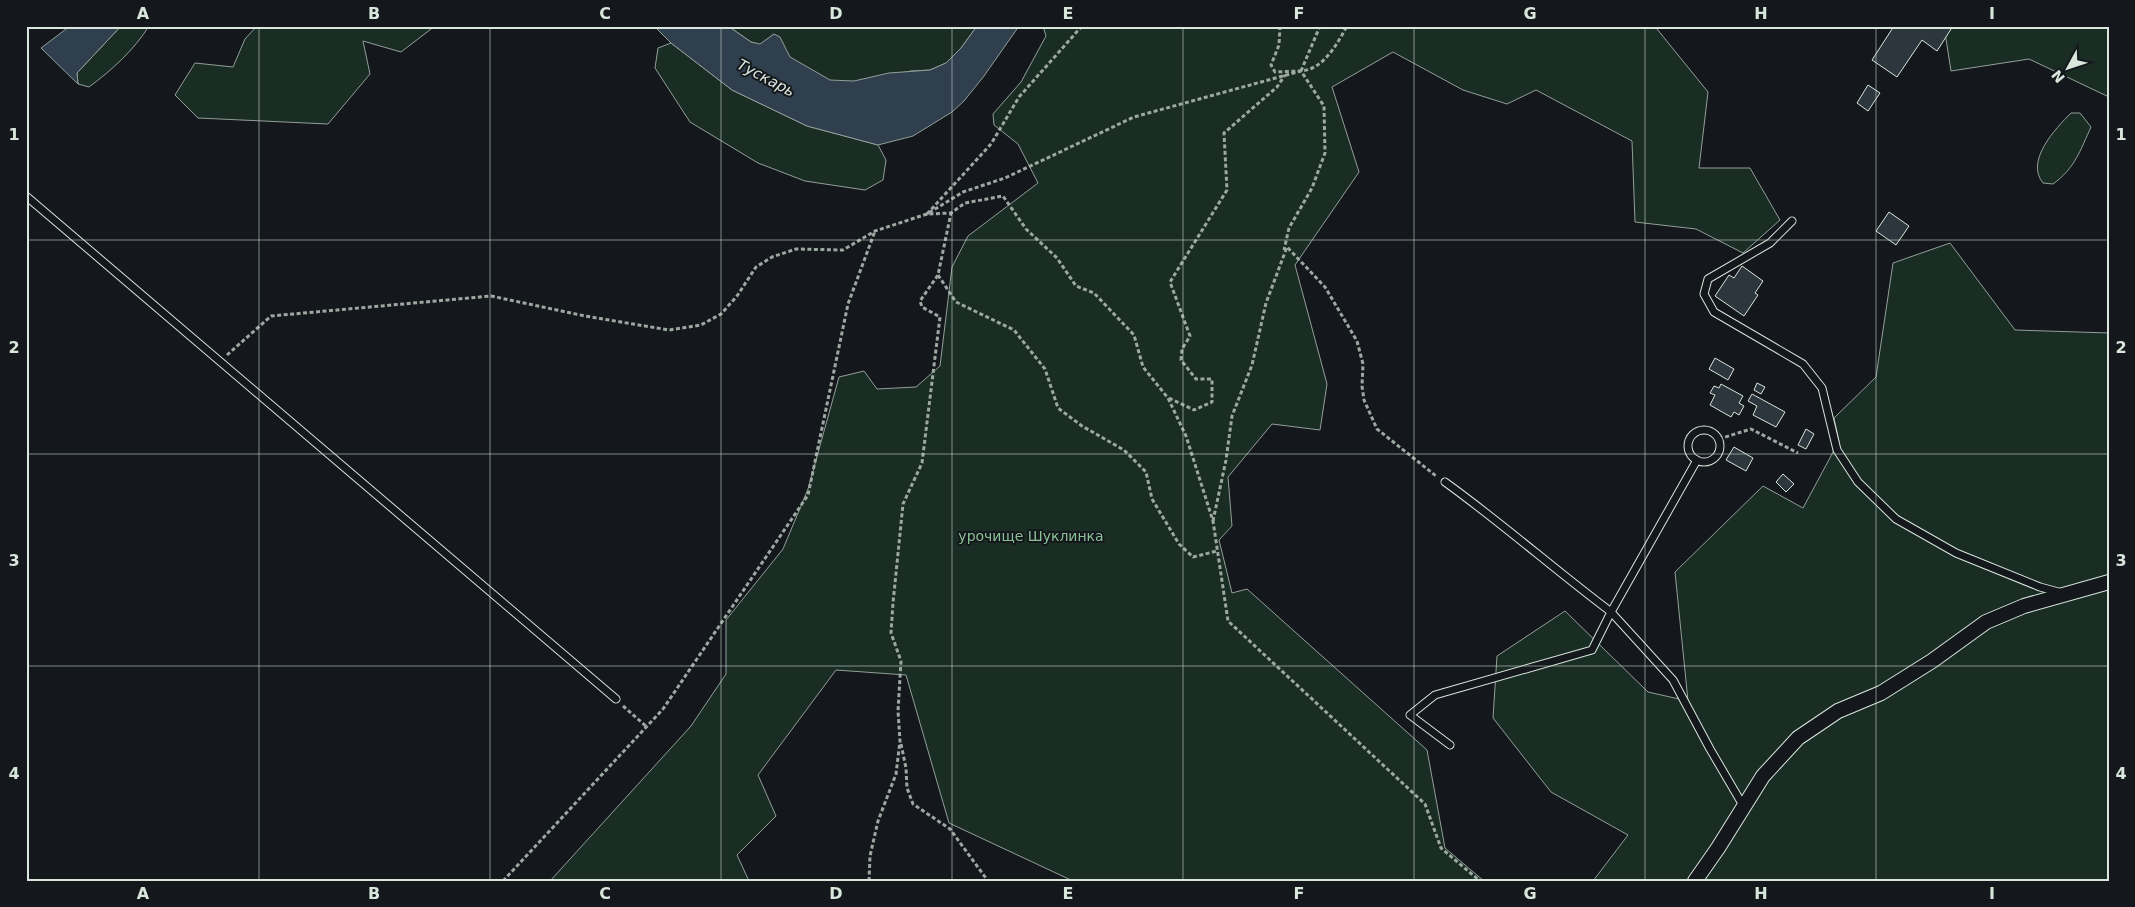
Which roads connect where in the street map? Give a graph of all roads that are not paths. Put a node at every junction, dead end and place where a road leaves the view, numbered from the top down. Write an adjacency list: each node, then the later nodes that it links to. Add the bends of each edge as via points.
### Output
1 (26, 196): 8 (lane)
2 (1792, 221): 6 (lane, via 1770,243 1708,279 1704,294 1714,312 1804,364 1822,388 1837,450 1858,482 1896,519 1956,553 2040,587)
3 (1697, 460): 3 (lane, via 1689,452 1690,438 1695,433 1708,430 1719,439 1720,448 1713,460); 7 (lane)
4 (1445, 482): 7 (lane)
5 (2109, 582): 6 (street)
6 (2067, 594): 10 (street, via 2024,606 1986,622 1881,693 1838,711 1798,738 1762,776)
7 (1611, 612): 9 (lane, via 1592,650 1434,695 1410,715); 10 (lane, via 1673,680)
8 (616, 700)
9 (1450, 744)
10 (1744, 807): 11 (street)
11 (1694, 881)

